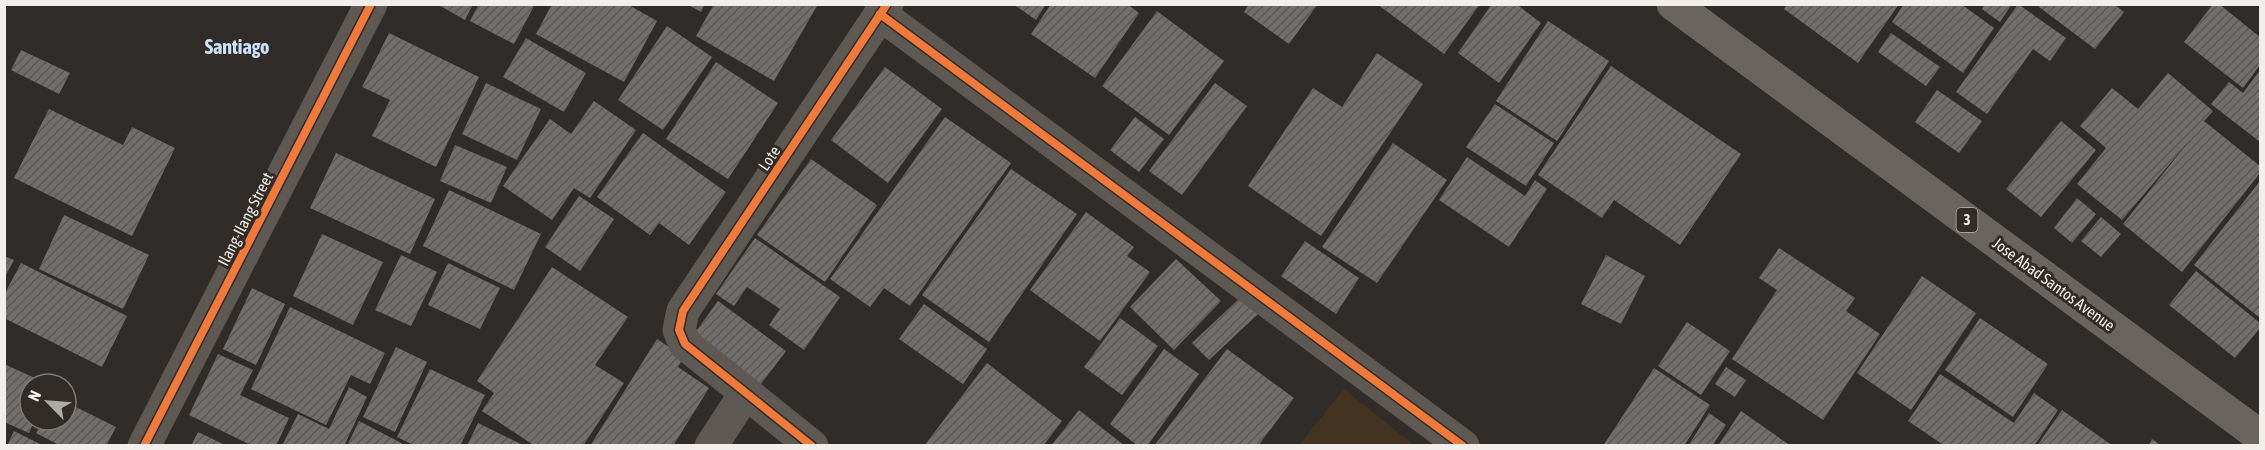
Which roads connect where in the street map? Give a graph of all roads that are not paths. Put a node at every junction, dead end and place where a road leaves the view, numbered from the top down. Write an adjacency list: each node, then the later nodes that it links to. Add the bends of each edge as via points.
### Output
1 (371, 4): 6 (street, Ilang-Ilang Street)
2 (1672, 4): 5 (highway, Jose Abad Santos Avenue / 3)
3 (884, 9): 4 (street, Lote, via 683,311 679,330 685,344); 9 (street)
4 (746, 394): 7 (street); 8 (street)
5 (2260, 436)
6 (144, 446)
7 (711, 446)
8 (812, 446)
9 (1463, 446)

